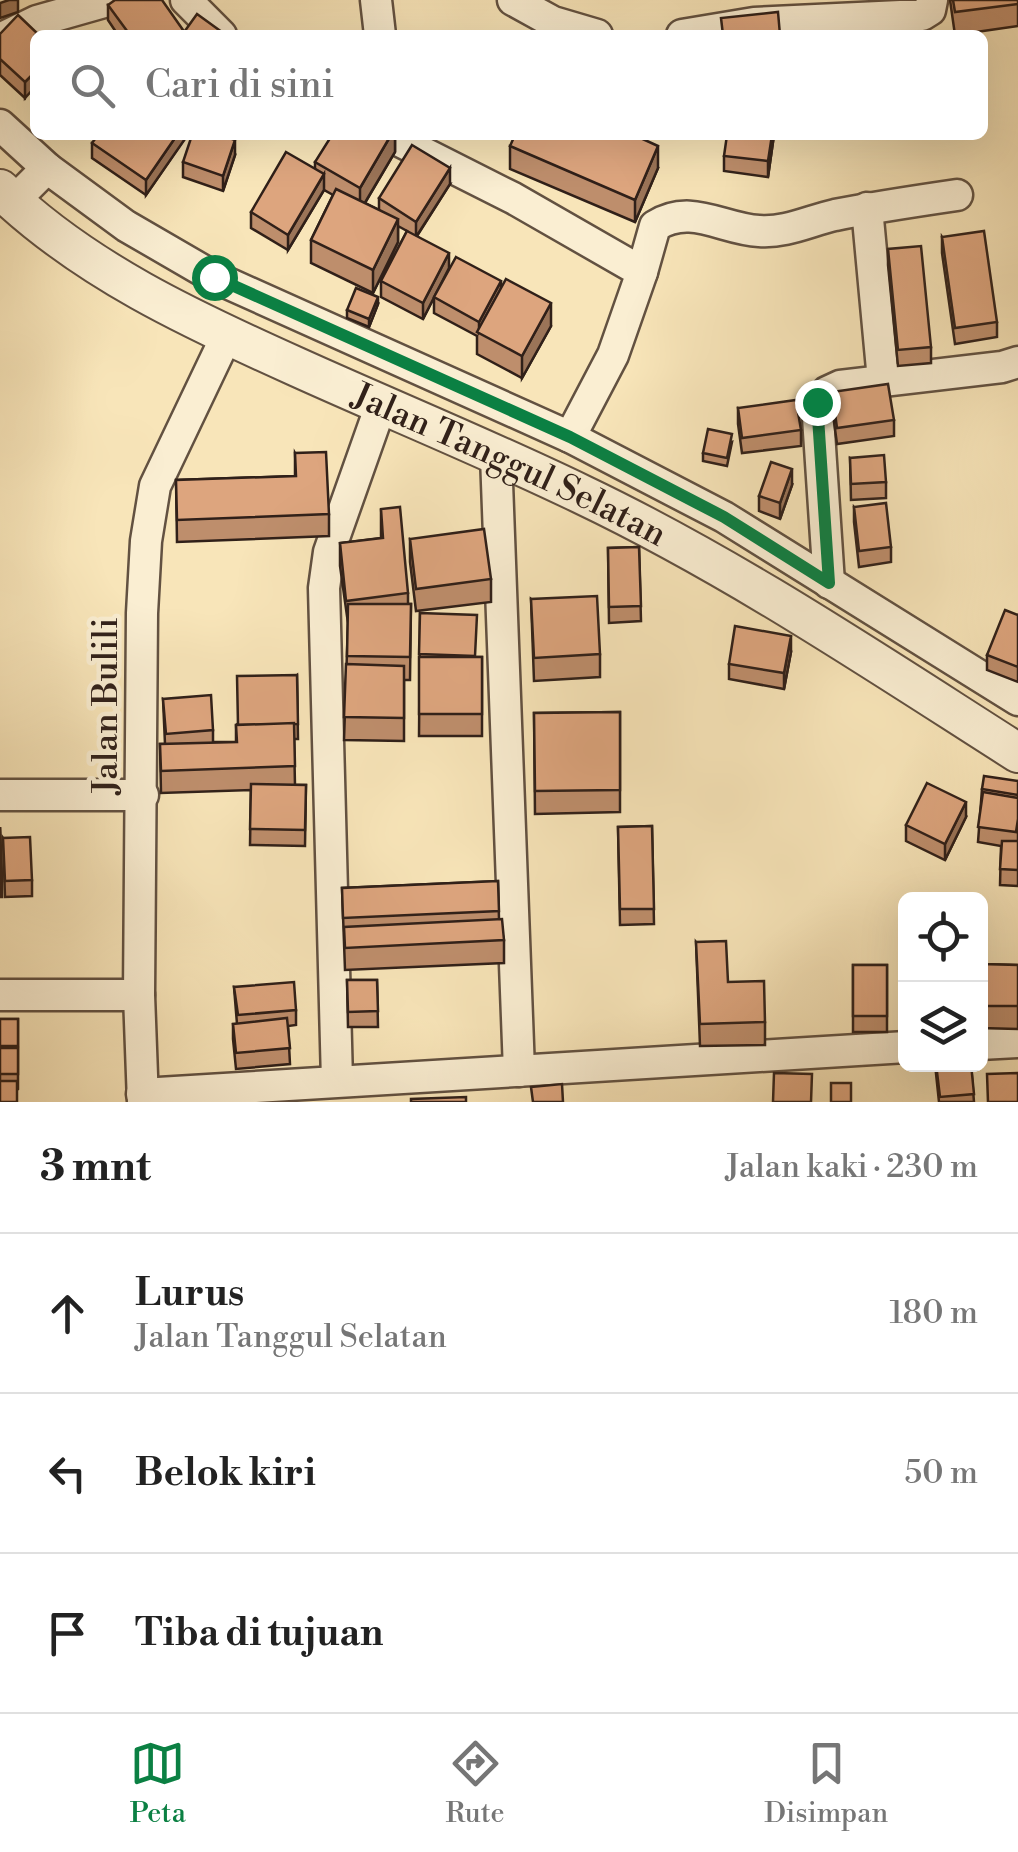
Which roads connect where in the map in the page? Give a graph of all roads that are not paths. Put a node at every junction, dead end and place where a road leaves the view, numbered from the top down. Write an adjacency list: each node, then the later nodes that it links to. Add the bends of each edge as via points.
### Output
1 (112, 0): 11 (street, via 36,21)
2 (186, 0): 7 (street)
3 (376, 0): 8 (street)
4 (513, 0): 9 (street)
5 (932, 0): 6 (street, via 922,14)
6 (752, 11): 10 (street)
7 (217, 30)
8 (379, 30)
9 (580, 30)
10 (697, 30)
11 (0, 39)
12 (0, 124): 15 (street)
13 (399, 140): 17 (street)
14 (957, 195): 16 (street)
15 (21, 197): 18 (street, Jalan Tanggul Selatan, via 102,270); 22 (street, Jalan Tanggul Selatan, via 126,226 214,277)
16 (867, 208): 17 (street, via 775,232 710,218 666,219 655,226); 20 (street)
17 (642, 272): 22 (street, via 613,355)
18 (227, 335): 21 (street, Jalan Tanggul Selatan); 28 (street, Jalan Bulili, via 151,510 142,613)
19 (1018, 362): 20 (street)
20 (883, 380): 24 (street, via 840,386 817,402)
21 (382, 405): 23 (street, Jalan Tanggul Selatan); 35 (street, via 329,552 324,588)
22 (570, 437): 24 (street, Jalan Tanggul Selatan, via 724,517)
23 (496, 456): 26 (street, Jalan Tanggul Selatan, via 737,575); 34 (street)
24 (829, 583): 25 (street, Jalan Tanggul Selatan)
25 (1018, 700)
26 (1018, 752)
27 (0, 795): 28 (street)
28 (143, 795): 30 (street, Jalan Bulili)
29 (0, 995): 30 (street)
30 (139, 995): 36 (street, Jalan Bulili)
31 (1018, 1042): 32 (street)
32 (988, 1044)
33 (898, 1047): 34 (street, Jalan Bulili)
34 (519, 1071): 35 (street, Jalan Bulili)
35 (337, 1081): 36 (street, Jalan Bulili)
36 (143, 1098)

